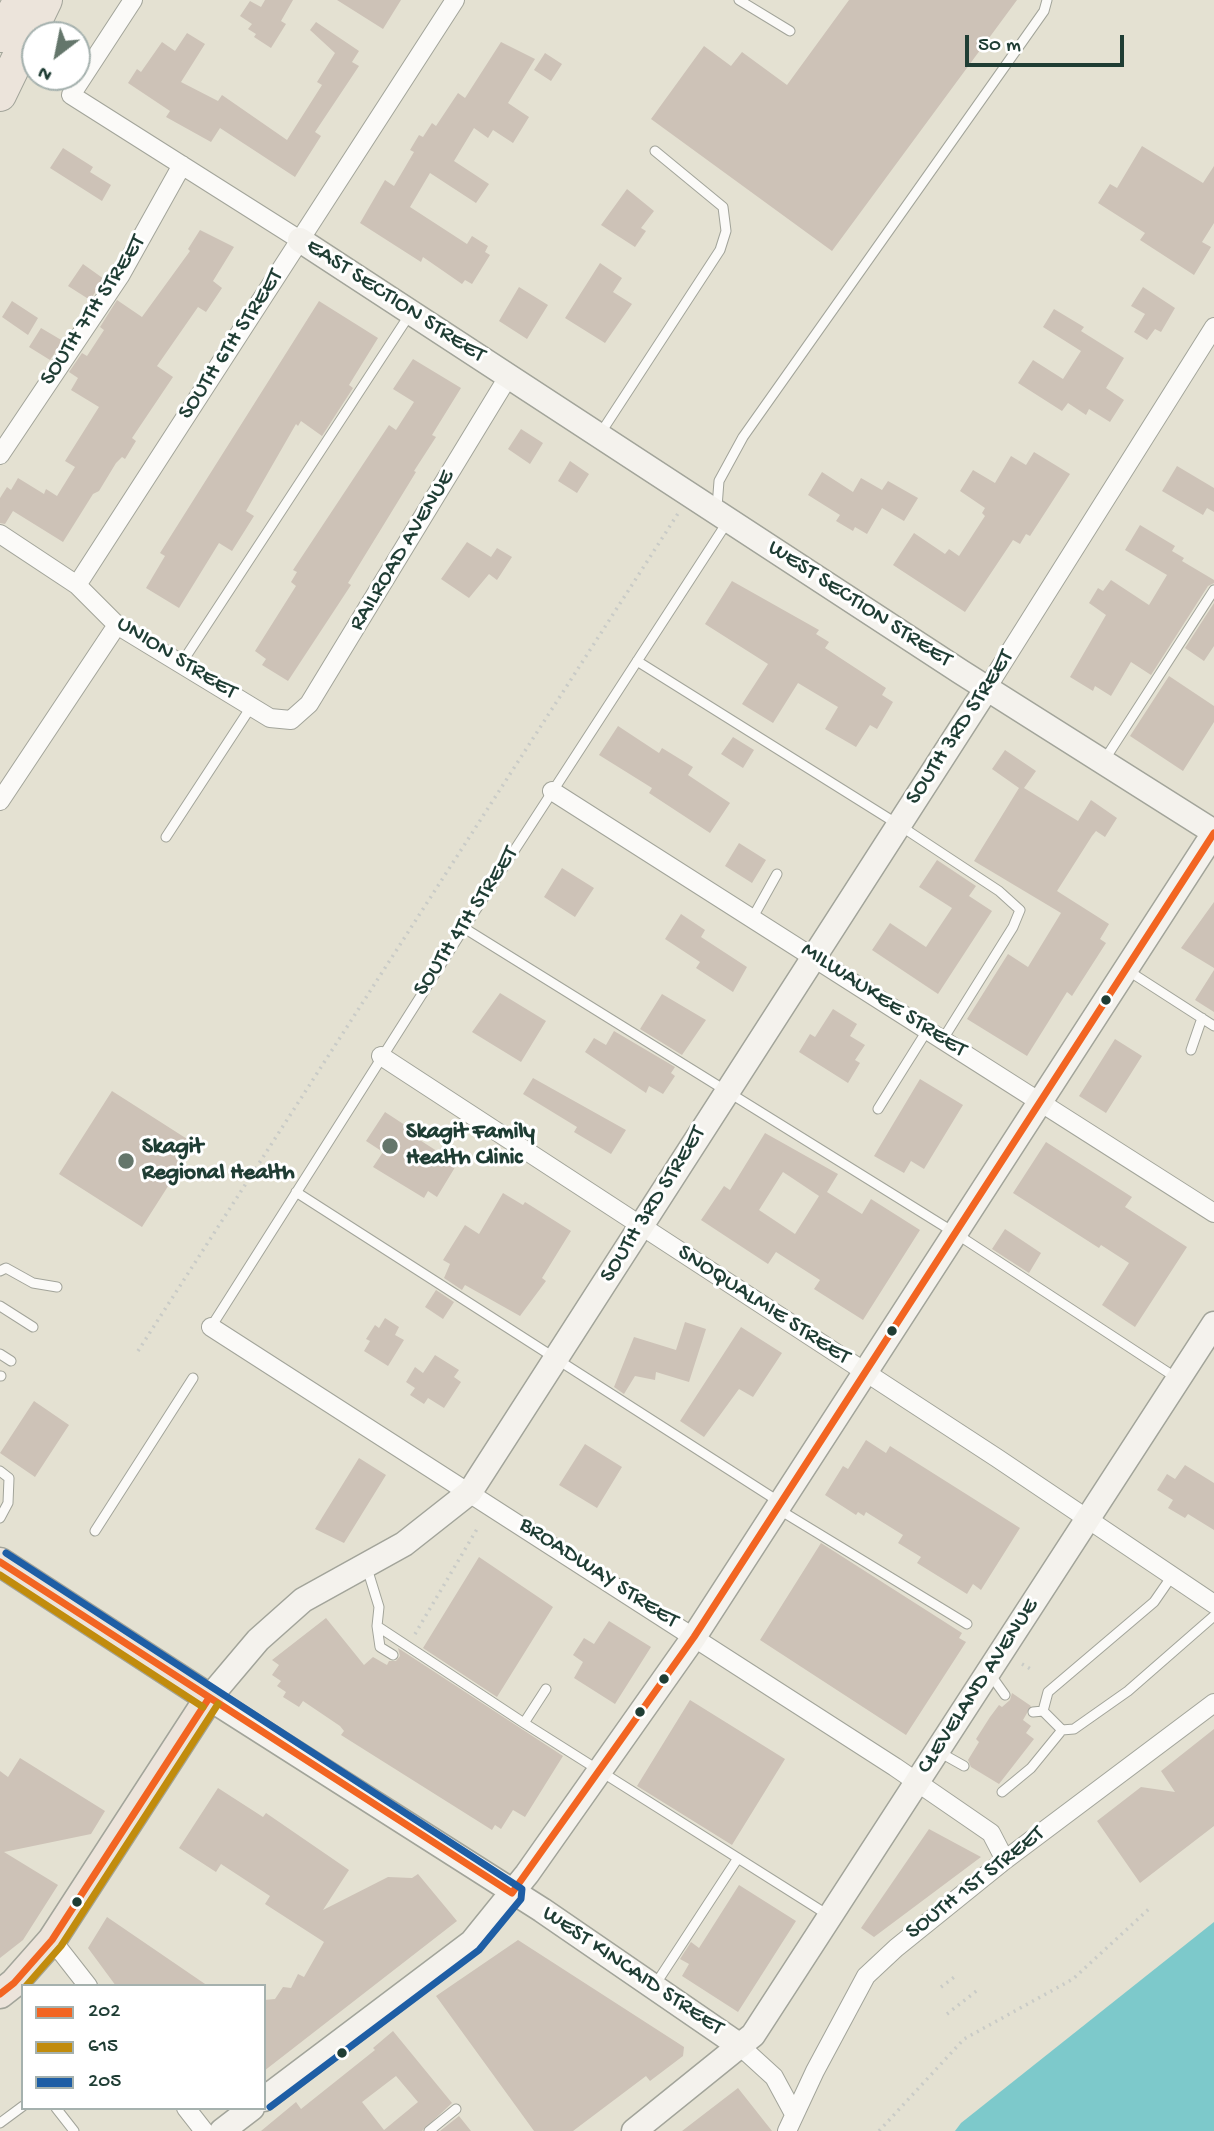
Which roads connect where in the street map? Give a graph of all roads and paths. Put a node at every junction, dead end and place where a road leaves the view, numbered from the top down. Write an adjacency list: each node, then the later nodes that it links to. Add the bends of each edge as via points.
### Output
1 (20, 0): 8 (highway)
2 (46, 0): 9 (highway)
3 (133, 0): 11 (street, EAST SECTION STREET, via 71,95)
4 (455, 0): 12 (street, SOUTH 6TH STREET)
5 (739, 0): 7 (lane)
6 (1047, 0): 19 (lane, via 1044,11 743,437 719,481)
7 (790, 31)
8 (0, 36)
9 (0, 95)
10 (655, 151): 16 (lane, via 723,207 726,232 720,250)
11 (182, 165): 12 (street, EAST SECTION STREET); 17 (street, SOUTH 7TH STREET, via 120,276)
12 (300, 240): 13 (street, EAST SECTION STREET); 21 (street, SOUTH 6TH STREET)
13 (411, 313): 15 (street, EAST SECTION STREET); 25 (lane)
14 (1214, 327): 26 (street, SOUTH 3RD STREET)
15 (508, 377): 16 (street, EAST SECTION STREET); 28 (street, RAILROAD AVENUE, via 309,704)
16 (599, 435): 18 (street, EAST SECTION STREET)
17 (0, 454)
18 (690, 494): 19 (street, EAST SECTION STREET); 58 (path)
19 (723, 516): 24 (lane, SOUTH 4TH STREET); 26 (street, WEST SECTION STREET)
20 (0, 534): 21 (street, UNION STREET)
21 (77, 585): 23 (street, UNION STREET)
22 (1214, 590): 29 (lane)
23 (117, 625): 25 (street, UNION STREET); 31 (street)
24 (637, 661): 30 (lane, SOUTH 4TH STREET); 32 (lane)
25 (181, 664): 27 (street, UNION STREET)
26 (987, 688): 29 (street, WEST SECTION STREET); 32 (street, SOUTH 3RD STREET)
27 (251, 707): 28 (street, UNION STREET, via 270,718); 34 (lane)
28 (291, 720)
29 (1103, 762): 33 (street, WEST SECTION STREET)
30 (552, 791): 36 (street, MILWAUKEE STREET); 37 (lane, SOUTH 4TH STREET)
31 (0, 802)
32 (899, 825): 38 (street, SOUTH 3RD STREET); 42 (lane, via 999,891 1020,911 1013,928)
33 (1214, 833): 39 (street)
34 (166, 837)
35 (777, 874): 36 (lane)
36 (752, 917): 38 (street, MILWAUKEE STREET)
37 (464, 928): 44 (lane, SOUTH 4TH STREET); 45 (lane)
38 (815, 957): 42 (street, MILWAUKEE STREET); 45 (street, SOUTH 3RD STREET)
39 (1125, 968): 40 (lane); 46 (street)
40 (1202, 1018): 41 (lane); 43 (lane)
41 (1214, 1026)
42 (935, 1034): 46 (street, MILWAUKEE STREET); 47 (lane)
43 (1191, 1050)
44 (381, 1056): 48 (lane, SOUTH 4TH STREET); 50 (street, SNOQUALMIE STREET)
45 (727, 1089): 50 (street, SOUTH 3RD STREET); 51 (lane)
46 (1038, 1101): 49 (street, MILWAUKEE STREET); 51 (street)
47 (878, 1109)
48 (296, 1192): 57 (lane, SOUTH 4TH STREET); 60 (lane)
49 (1214, 1213)
50 (642, 1227): 60 (street, SOUTH 3RD STREET); 62 (street, SNOQUALMIE STREET)
51 (955, 1233): 62 (street); 64 (lane)
52 (0, 1272): 53 (lane, via 6,1268 33,1283)
53 (57, 1287)
54 (0, 1306): 56 (lane)
55 (1214, 1324): 64 (street, CLEVELAND AVENUE)
56 (33, 1327)
57 (211, 1327): 66 (street, BROADWAY STREET)
58 (138, 1351)
59 (0, 1354): 61 (lane)
60 (555, 1359): 66 (street, SOUTH 3RD STREET); 67 (lane)
61 (11, 1361)
62 (863, 1371): 67 (street); 69 (street, SNOQUALMIE STREET)
63 (193, 1378): 71 (lane)
64 (1178, 1380): 69 (street, CLEVELAND AVENUE)
65 (0, 1471): 68 (lane, via 9,1478 8,1503)
66 (470, 1492): 73 (street, SOUTH 3RD STREET, via 404,1544); 80 (street, BROADWAY STREET)
67 (778, 1505): 77 (lane); 80 (street)
68 (0, 1518)
69 (1088, 1520): 74 (street, SNOQUALMIE STREET); 84 (street, CLEVELAND AVENUE)
70 (477, 1529): 79 (path)
71 (95, 1531)
72 (0, 1562): 87 (main road, WEST KINCAID STREET)
73 (366, 1567): 78 (lane, via 379,1607); 87 (street, SOUTH 3RD STREET, via 303,1600 258,1640)
74 (1172, 1576): 75 (street, SNOQUALMIE STREET); 89 (lane, via 1154,1602 1048,1692)
75 (1214, 1604)
76 (1214, 1616): 92 (lane, via 1091,1720)
77 (967, 1624)
78 (377, 1626): 81 (lane, via 380,1647); 91 (lane)
79 (415, 1634)
80 (694, 1637): 95 (street); 96 (street, BROADWAY STREET)
81 (393, 1655)
82 (1022, 1664): 83 (path)
83 (1034, 1671)
84 (989, 1672): 86 (lane); 93 (street, CLEVELAND AVENUE)
85 (546, 1689): 91 (lane)
86 (1005, 1695)
87 (209, 1698): 100 (street, WEST KINCAID STREET); 103 (main road, SOUTH 3RD STREET)
88 (1214, 1703): 99 (street, SOUTH 1ST STREET)
89 (1043, 1711): 90 (lane); 92 (lane)
90 (1033, 1712)
91 (524, 1723): 95 (lane)
92 (1062, 1730): 97 (lane, via 1031,1768)
93 (937, 1752): 94 (lane); 96 (street, CLEVELAND AVENUE)
94 (964, 1766)
95 (599, 1770): 98 (lane); 100 (street)
96 (916, 1782): 99 (street, BROADWAY STREET, via 991,1833); 102 (street, CLEVELAND AVENUE)
97 (1002, 1792)
98 (738, 1858): 102 (lane); 106 (lane)
99 (1005, 1860): 118 (street, SOUTH 1ST STREET, via 866,1976)
100 (512, 1893): 106 (street, WEST KINCAID STREET); 112 (street, via 472,1942)
101 (1151, 1907): 126 (path, via 1073,1979 964,2039)
102 (830, 1916): 111 (street, CLEVELAND AVENUE, via 753,2035)
103 (52, 1940): 105 (street); 109 (main road, SOUTH 3RD STREET)
104 (957, 1975): 107 (path)
105 (86, 1984)
106 (654, 1986): 111 (street, WEST KINCAID STREET)
107 (941, 1987)
108 (979, 1989): 110 (path)
109 (0, 1994)
110 (947, 2014)
111 (740, 2046): 118 (street, WEST KINCAID STREET, via 774,2077); 124 (street)
112 (266, 2097)
113 (21, 2107): 119 (lane)
114 (456, 2109): 123 (lane)
115 (58, 2110): 120 (lane)
116 (188, 2110): 121 (street)
117 (249, 2110): 122 (street)
118 (794, 2114): 125 (street, SOUTH 1ST STREET)
119 (0, 2123)
120 (74, 2131)
121 (204, 2131)
122 (222, 2131)
123 (429, 2131)
124 (634, 2131)
125 (787, 2131)
126 (879, 2131)

